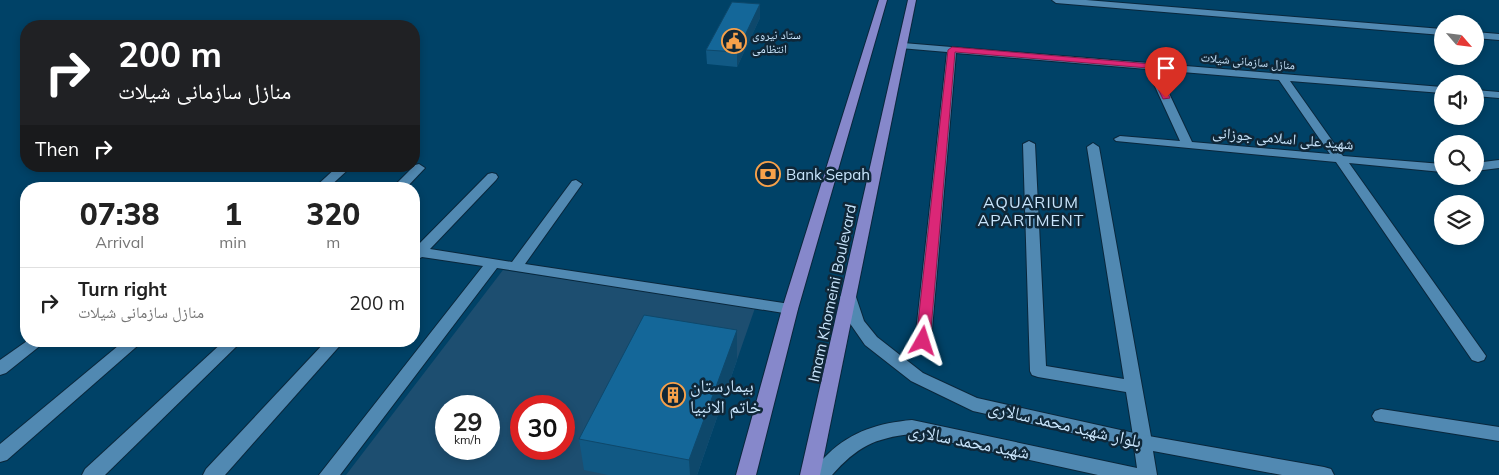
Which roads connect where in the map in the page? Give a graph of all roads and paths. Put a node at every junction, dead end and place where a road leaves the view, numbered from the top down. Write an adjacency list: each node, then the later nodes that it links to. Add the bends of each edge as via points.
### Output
1 (884, 0): 33 (main road, Imam Khomeini Boulevard)
2 (912, 0): 7 (main road, Imam Khomeini Boulevard)
3 (1056, 0): 4 (street)
4 (1434, 31)
5 (1484, 36): 6 (street)
6 (1499, 37)
7 (903, 46): 8 (street, منازل سازمانی شیلات); 32 (main road, Imam Khomeini Boulevard)
8 (952, 50): 9 (street, منازل سازمانی شیلات); 34 (street)
9 (1151, 66): 10 (street, منازل سازمانی شیلات); 16 (street)
10 (1282, 77): 11 (street, منازل سازمانی شیلات); 18 (street)
11 (1434, 89)
12 (1484, 94): 13 (street)
13 (1499, 95)
14 (1120, 139): 16 (street, شهید علی اسلامی جوزانی)
15 (1029, 144): 41 (street, via 1038,371)
16 (1188, 145): 18 (street, شهید علی اسلامی جوزانی)
17 (1093, 147): 41 (street)
18 (1341, 160): 21 (street, شهید علی اسلامی جوزانی); 39 (street)
19 (1499, 164): 20 (street)
20 (1484, 166)
21 (1434, 167)
22 (339, 172): 25 (street)
23 (415, 172): 26 (street)
24 (492, 177): 28 (street)
25 (327, 182)
26 (404, 182)
27 (576, 184): 31 (street)
28 (420, 248)
29 (420, 254): 30 (street)
30 (493, 263): 31 (street); 48 (street)
31 (515, 267): 33 (street)
32 (848, 297): 44 (street, بلوار شهید محمد سالاری, via 857,322 871,341 917,377 973,404); 50 (main road, Imam Khomeini Boulevard)
33 (790, 309): 49 (main road, Imam Khomeini Boulevard)
34 (923, 341)
35 (30, 347): 40 (street)
36 (128, 347): 45 (street)
37 (228, 347): 46 (street)
38 (330, 347): 47 (street)
39 (1478, 356)
40 (0, 369)
41 (1134, 387): 44 (street)
42 (1382, 416): 43 (street)
43 (1499, 434)
44 (1143, 442): 53 (street); 54 (street, بلوار شهید محمد سالاری)
45 (0, 455)
46 (92, 475)
47 (213, 475)
48 (329, 475)
49 (746, 475)
50 (810, 475)
51 (820, 475): 52 (street, شهید محمد سالاری, via 837,456 865,435 885,429 912,427)
52 (1133, 475)
53 (1147, 475)
54 (1324, 475)

